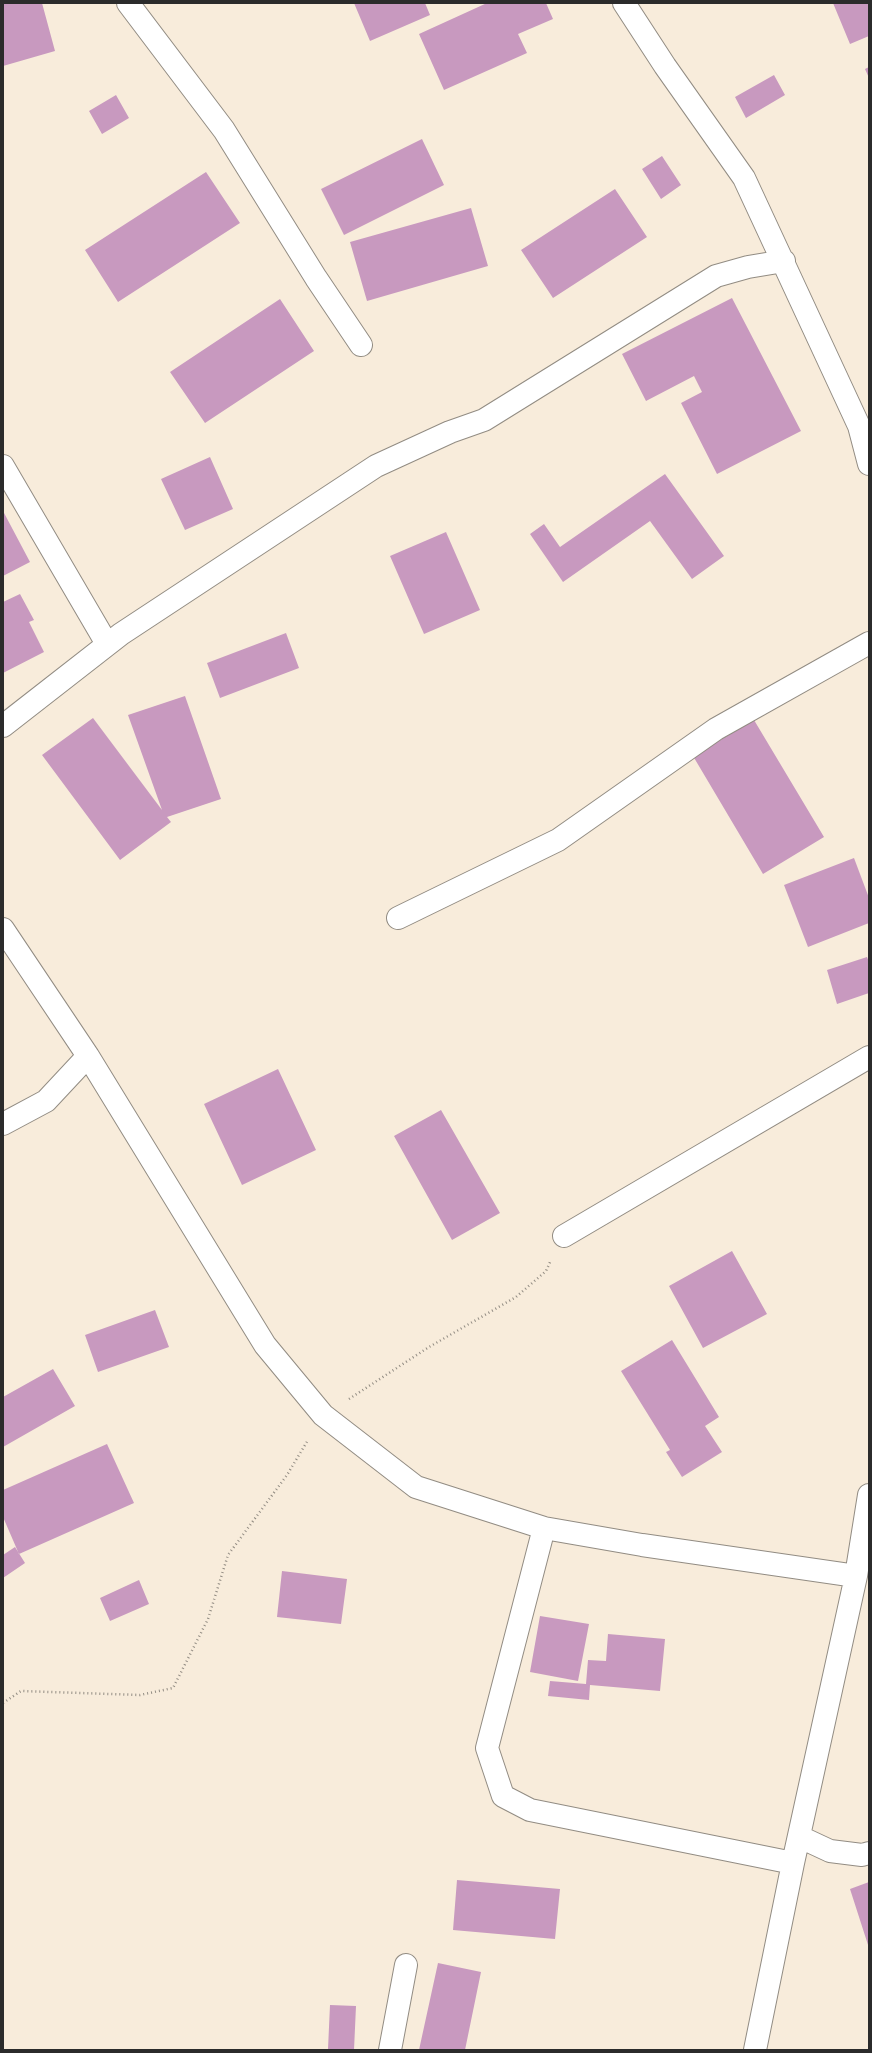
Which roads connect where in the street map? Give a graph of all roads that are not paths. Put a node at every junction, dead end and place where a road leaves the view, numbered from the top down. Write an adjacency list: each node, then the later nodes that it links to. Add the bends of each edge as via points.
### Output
1 (128, 3): 4 (street, via 224,130)
2 (624, 3): 3 (street, via 744,178)
3 (784, 261): 5 (street, via 859,426); 8 (street, via 716,276 484,420 450,432 376,466)
4 (361, 345)
5 (869, 464)
6 (3, 466): 8 (street)
7 (869, 643): 10 (street, via 716,729 558,840)
8 (107, 644): 9 (street)
9 (3, 726)
10 (398, 918)
11 (3, 929): 12 (street)
12 (88, 1056): 14 (street, via 46,1102); 17 (street, via 265,1345 323,1415 416,1487)
13 (869, 1057): 15 (street)
14 (3, 1124)
15 (564, 1236)
16 (869, 1495): 18 (street)
17 (544, 1528): 18 (street); 21 (street, via 487,1748 503,1796 530,1810)
18 (856, 1576): 19 (street)
19 (800, 1836): 20 (street, via 830,1851 862,1855); 21 (street)
20 (869, 1853)
21 (793, 1863): 24 (street)
22 (406, 1965): 23 (street)
23 (390, 2050)
24 (755, 2050)

